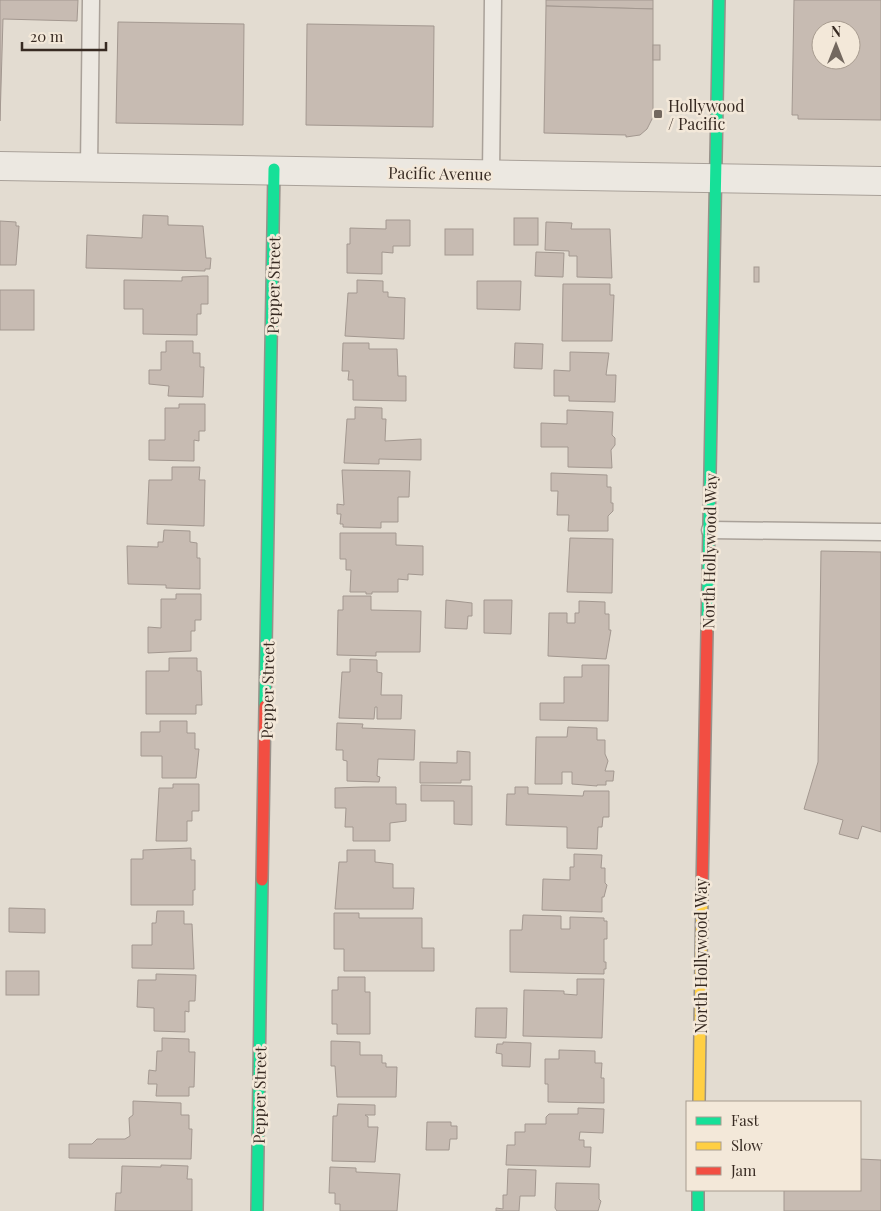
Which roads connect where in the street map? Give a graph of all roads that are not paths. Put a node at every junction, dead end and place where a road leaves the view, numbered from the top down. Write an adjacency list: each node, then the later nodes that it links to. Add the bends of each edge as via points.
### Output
1 (90, 0): 5 (lane)
2 (493, 0): 7 (lane)
3 (720, 0): 8 (main road, North Hollywood Way)
4 (0, 166): 5 (street, Pacific Avenue)
5 (89, 167): 6 (street, Pacific Avenue)
6 (274, 169): 7 (street, Pacific Avenue); 14 (main road, Pepper Street)
7 (491, 174): 8 (street, Pacific Avenue)
8 (718, 178): 9 (street, Pacific Avenue); 10 (main road, North Hollywood Way)
9 (881, 181)
10 (710, 530): 11 (lane); 12 (main road, North Hollywood Way, via 701,844)
11 (881, 532)
12 (699, 1101)
13 (698, 1191): 15 (main road)
14 (257, 1211)
15 (698, 1211)

